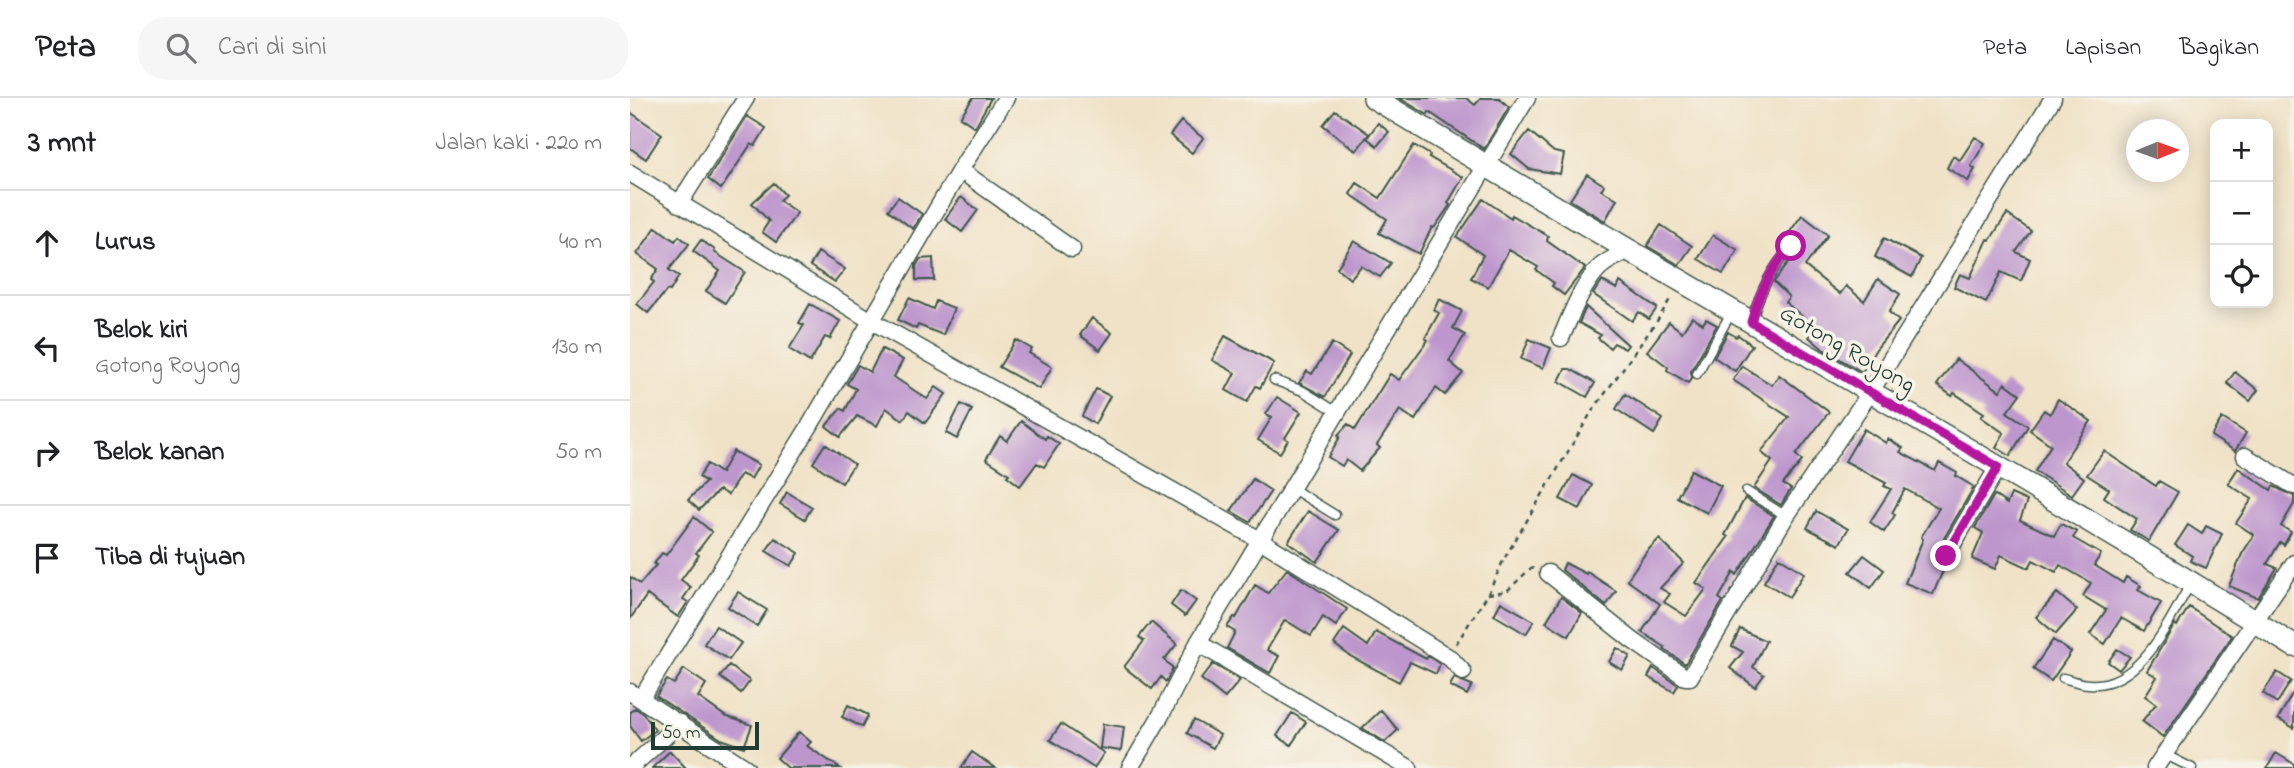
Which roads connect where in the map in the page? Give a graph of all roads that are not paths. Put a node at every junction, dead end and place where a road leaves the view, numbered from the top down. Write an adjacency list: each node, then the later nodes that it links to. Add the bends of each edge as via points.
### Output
1 (747, 98): 9 (street)
2 (1006, 98): 7 (street)
3 (1374, 98): 6 (street, Gotong Royong)
4 (1527, 98): 6 (street)
5 (2053, 98): 19 (street)
6 (1486, 166): 12 (street, Gotong Royong); 20 (street)
7 (960, 170): 11 (street); 14 (street)
8 (630, 173): 9 (street)
9 (679, 204): 14 (street)
10 (1791, 246): 15 (lane, via 1765,283)
11 (1072, 249)
12 (1628, 250): 13 (street, Gotong Royong); 16 (street, via 1593,276)
13 (1732, 311): 15 (street, Gotong Royong); 17 (lane)
14 (870, 320): 28 (street); 38 (street, via 808,427)
15 (1751, 322): 19 (street, Gotong Royong)
16 (1561, 338)
17 (1697, 374)
18 (1274, 380): 20 (lane)
19 (1871, 391): 22 (street, Gotong Royong); 27 (street)
20 (1337, 412): 24 (street)
21 (2245, 456): 23 (street)
22 (1998, 467): 29 (street); 32 (street, Gotong Royong)
23 (2294, 486)
24 (1293, 489): 26 (lane); 28 (street)
25 (1746, 491): 27 (lane)
26 (1335, 515)
27 (1786, 516): 31 (street, via 1690,677 1632,640)
28 (1260, 540): 34 (street); 36 (street, via 1450,657)
29 (1946, 556)
30 (2294, 563): 33 (street)
31 (1548, 573)
32 (2192, 583): 33 (street, Gotong Royong); 37 (lane, via 2153,646 2130,673 2090,685)
33 (2254, 621): 35 (street, Gotong Royong); 40 (street)
34 (1198, 643): 43 (street); 44 (street)
35 (2294, 646)
36 (1462, 672)
37 (2063, 678)
38 (636, 696): 39 (street)
39 (680, 723): 41 (street); 42 (street)
40 (2164, 754): 45 (street); 46 (lane)
41 (630, 768)
42 (746, 768)
43 (1130, 768)
44 (1409, 768)
45 (2155, 768)
46 (2192, 768)

